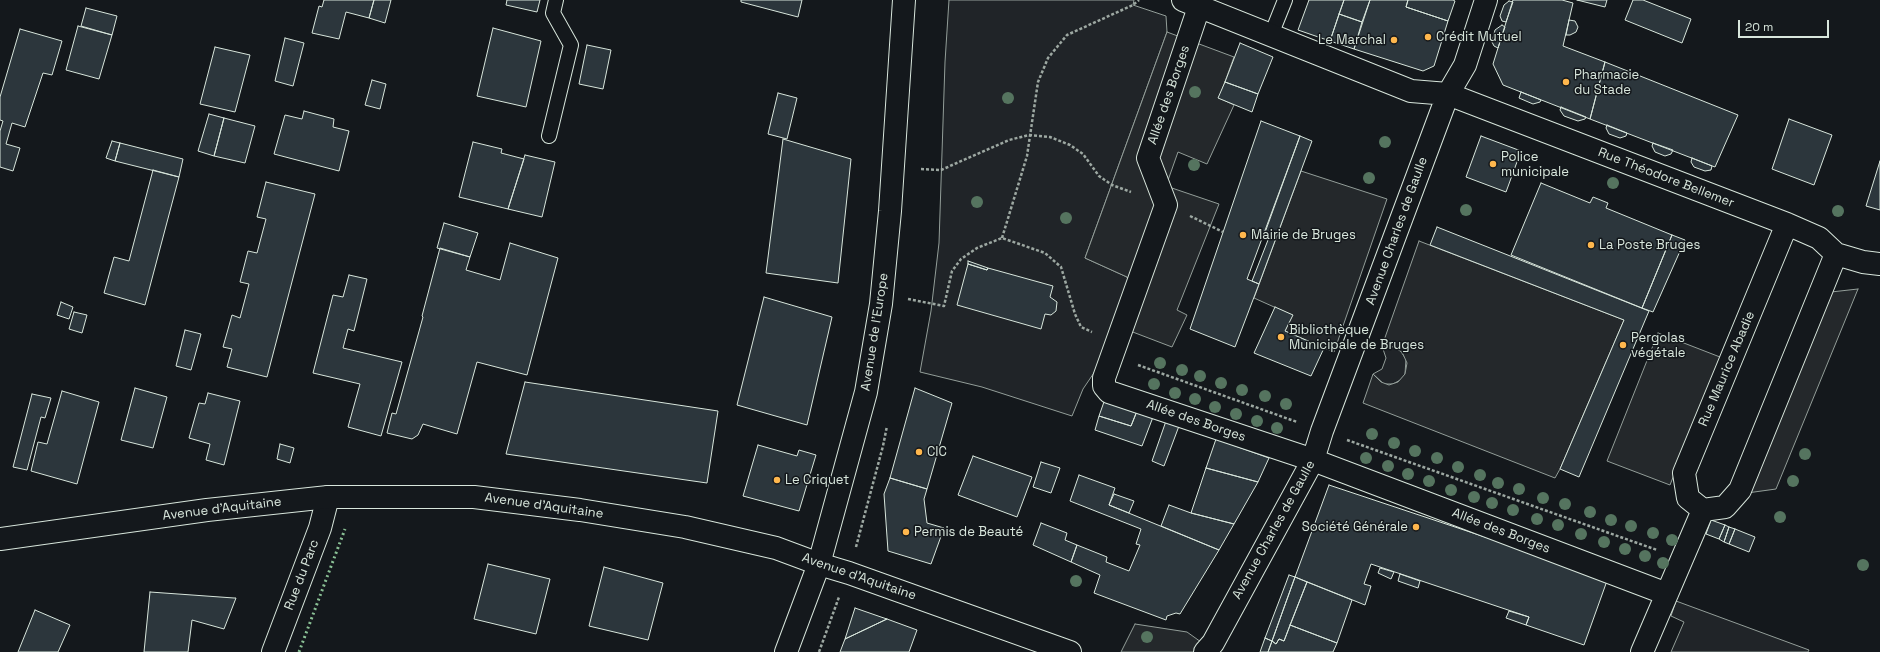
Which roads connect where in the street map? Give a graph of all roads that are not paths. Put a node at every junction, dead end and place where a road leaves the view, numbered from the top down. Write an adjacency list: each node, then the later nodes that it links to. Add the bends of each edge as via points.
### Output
1 (556, 0): 8 (lane, via 553,13 571,45)
2 (904, 0): 16 (street, Avenue de l'Europe, via 881,304 866,392)
3 (1285, 0): 6 (lane)
4 (1486, 0): 7 (street, Avenue Charles de Gaulle, via 1465,65)
5 (1191, 3): 6 (street, Rue Théodore Bellemer); 12 (street, Allée des Borges, via 1148,158 1166,205 1104,378 1104,386 1109,392)
6 (1271, 35): 7 (street, Rue Théodore Bellemer, via 1411,91)
7 (1448, 94): 9 (street, Rue Théodore Bellemer); 12 (street, Avenue Charles de Gaulle)
8 (549, 136)
9 (1787, 224): 10 (street, Rue Théodore Bellemer, via 1819,238); 14 (street, Rue Maurice Abadie, via 1684,473 1688,498)
10 (1836, 254): 11 (street, Rue Théodore Bellemer, via 1862,262); 14 (street, via 1740,490 1725,507)
11 (1880, 264)
12 (1313, 460): 17 (street, Allée des Borges); 21 (street, Avenue Charles de Gaulle, via 1213,643)
13 (328, 497): 15 (street, Avenue d'Aquitaine, via 206,510); 16 (street, Avenue d'Aquitaine, via 474,497 580,510 685,527 776,548); 18 (street, Rue du Parc, via 320,528)
14 (1703, 510): 17 (street)
15 (0, 539)
16 (819, 564): 19 (street, Avenue de l'Europe); 20 (street, Avenue d'Aquitaine)
17 (1667, 594): 22 (street)
18 (273, 652)
19 (786, 652)
20 (1070, 652)
21 (1205, 652)
22 (1642, 652)

